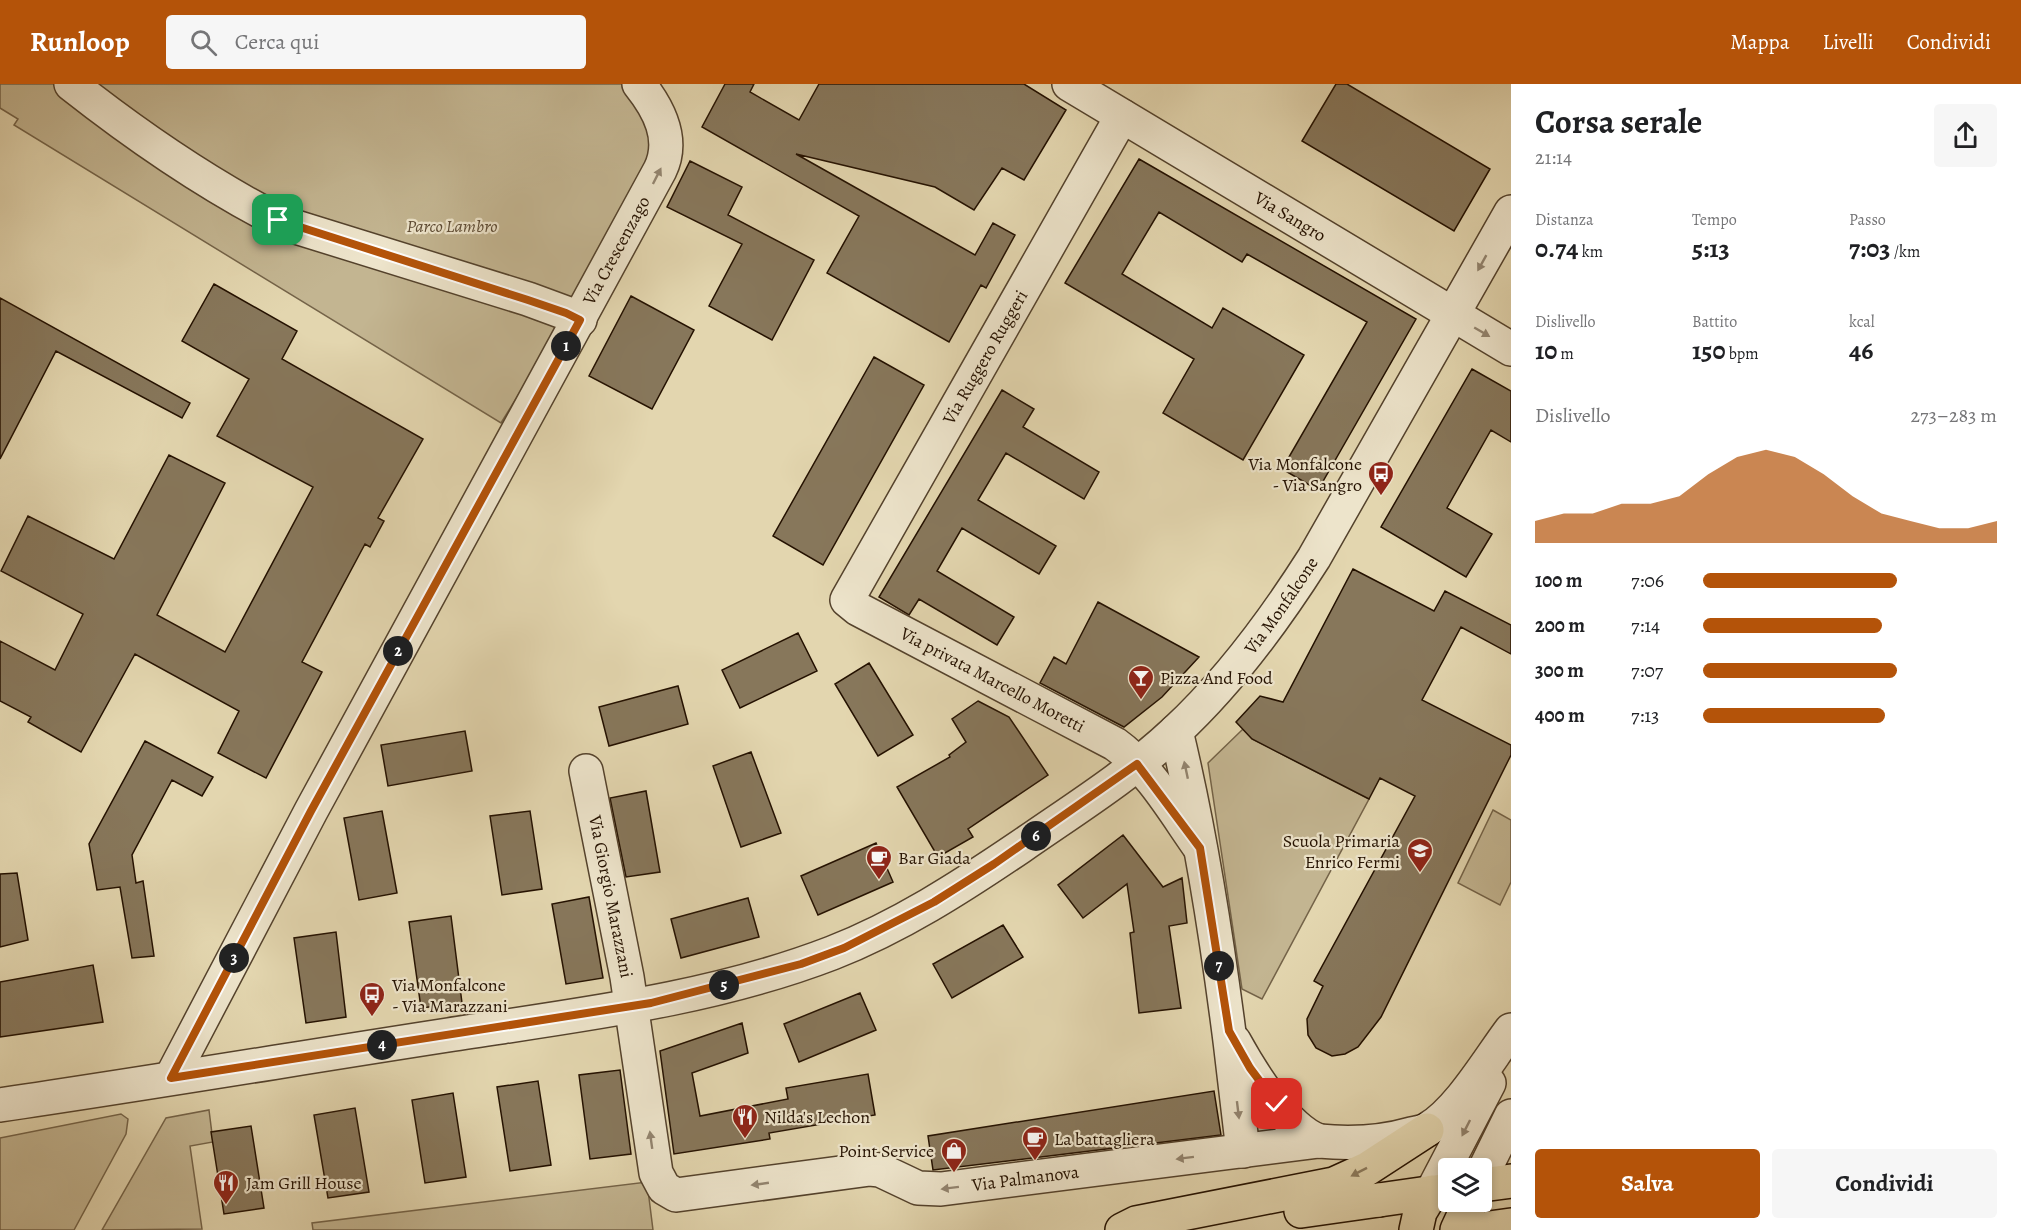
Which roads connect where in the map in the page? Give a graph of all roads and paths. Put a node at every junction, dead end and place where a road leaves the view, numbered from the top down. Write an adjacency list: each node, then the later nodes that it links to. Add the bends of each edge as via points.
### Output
1 (71, 84): 7 (street, via 116,120 247,205 283,223)
2 (639, 84): 7 (street, Via Crescenzago, one-way to 2, via 664,162 664,127)
3 (1070, 84): 4 (street, Via Sangro)
4 (1122, 116): 6 (street, Via Sangro); 9 (street, Via Ruggero Ruggeri)
5 (1511, 212): 6 (street, Via Monfalcone, one-way to 6)
6 (1453, 316): 8 (street, Via Sangro, one-way to 8); 10 (street, Via Monfalcone, via 1294,589 1234,669)
7 (580, 320): 18 (street, Via Crescenzago, via 311,811)
8 (1511, 350)
9 (847, 598): 11 (street, Via privata Marcello Moretti, via 848,603 1115,744)
10 (1176, 731): 11 (street, Via Monfalcone); 13 (street, one-way to 10)
11 (1137, 764): 13 (street, Via privata Marcello Moretti); 14 (street, Via Monfalcone, via 969,880 862,940 785,969)
12 (586, 771): 14 (street, Via Giorgio Marazzani)
13 (1200, 848): 16 (street)
14 (631, 1006): 18 (street, Via Monfalcone); 29 (street, Via Giorgio Marazzani, one-way to 14, via 656,1173)
15 (1511, 1030): 21 (street, via 1461,1096)
16 (1229, 1031): 22 (street, via 1250,1068 1294,1125); 23 (street, one-way to 23)
17 (1511, 1038): 24 (street, one-way to 24)
18 (171, 1078): 19 (street, Via Monfalcone)
19 (0, 1105)
20 (1511, 1116): 25 (street)
21 (1427, 1130): 22 (street, via 1381,1141); 33 (main road, one-way to 33, via 1367,1169 1334,1184 1136,1223)
22 (1319, 1141): 23 (street)
23 (1243, 1150): 29 (street, Via Palmanova, one-way to 29, via 941,1189 918,1188 870,1169 682,1195)
24 (1451, 1158)
25 (1490, 1158)
26 (1511, 1181): 27 (main road)
27 (1492, 1184)
28 (1438, 1191): 34 (main road)
29 (670, 1193)
30 (1438, 1193): 35 (main road, via 1420,1212)
31 (1465, 1212): 36 (main road)
32 (1511, 1225): 37 (main road)
33 (1122, 1230)
34 (1165, 1230)
35 (1416, 1230)
36 (1457, 1230)
37 (1475, 1230)

